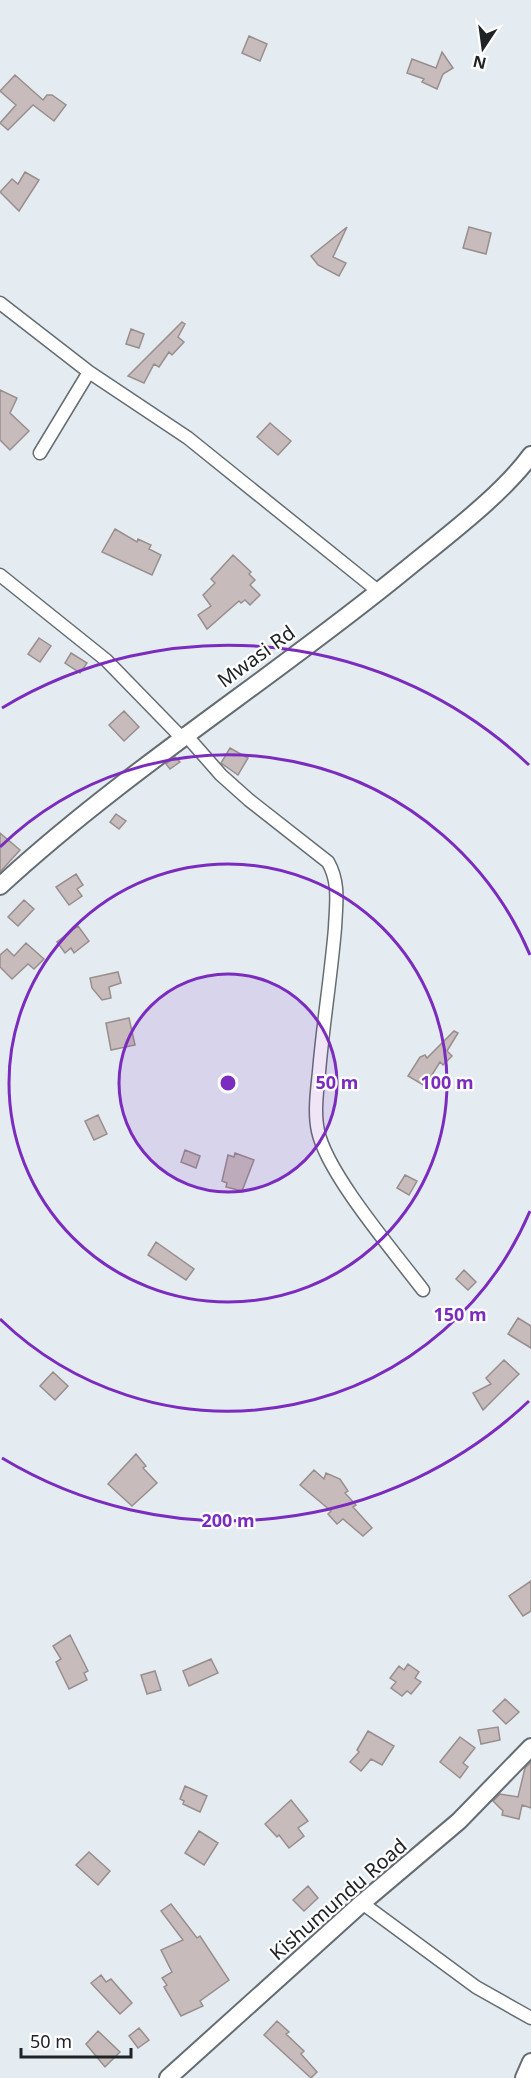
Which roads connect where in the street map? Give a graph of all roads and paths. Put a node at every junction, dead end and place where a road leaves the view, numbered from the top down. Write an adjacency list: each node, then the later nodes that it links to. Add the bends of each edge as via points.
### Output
1 (0, 303): 2 (street)
2 (89, 372): 3 (street); 6 (street, via 197,445)
3 (40, 453)
4 (531, 455): 6 (street, Mwasi Rd, via 502,488)
5 (0, 575): 7 (street, via 106,660)
6 (378, 591): 7 (street, Mwasi Rd)
7 (183, 736): 8 (street, Mwasi Rd, via 115,787); 9 (street, via 221,775 328,862 335,875 334,940 317,1096 318,1131 327,1157)
8 (0, 886)
9 (423, 1290)
10 (531, 1747): 11 (street, Kishumundu Road, via 459,1821)
11 (362, 1903): 12 (street, via 476,1987); 14 (street, Kishumundu Road)
12 (531, 2018)
13 (531, 2062): 15 (street)
14 (168, 2078)
15 (524, 2078)

